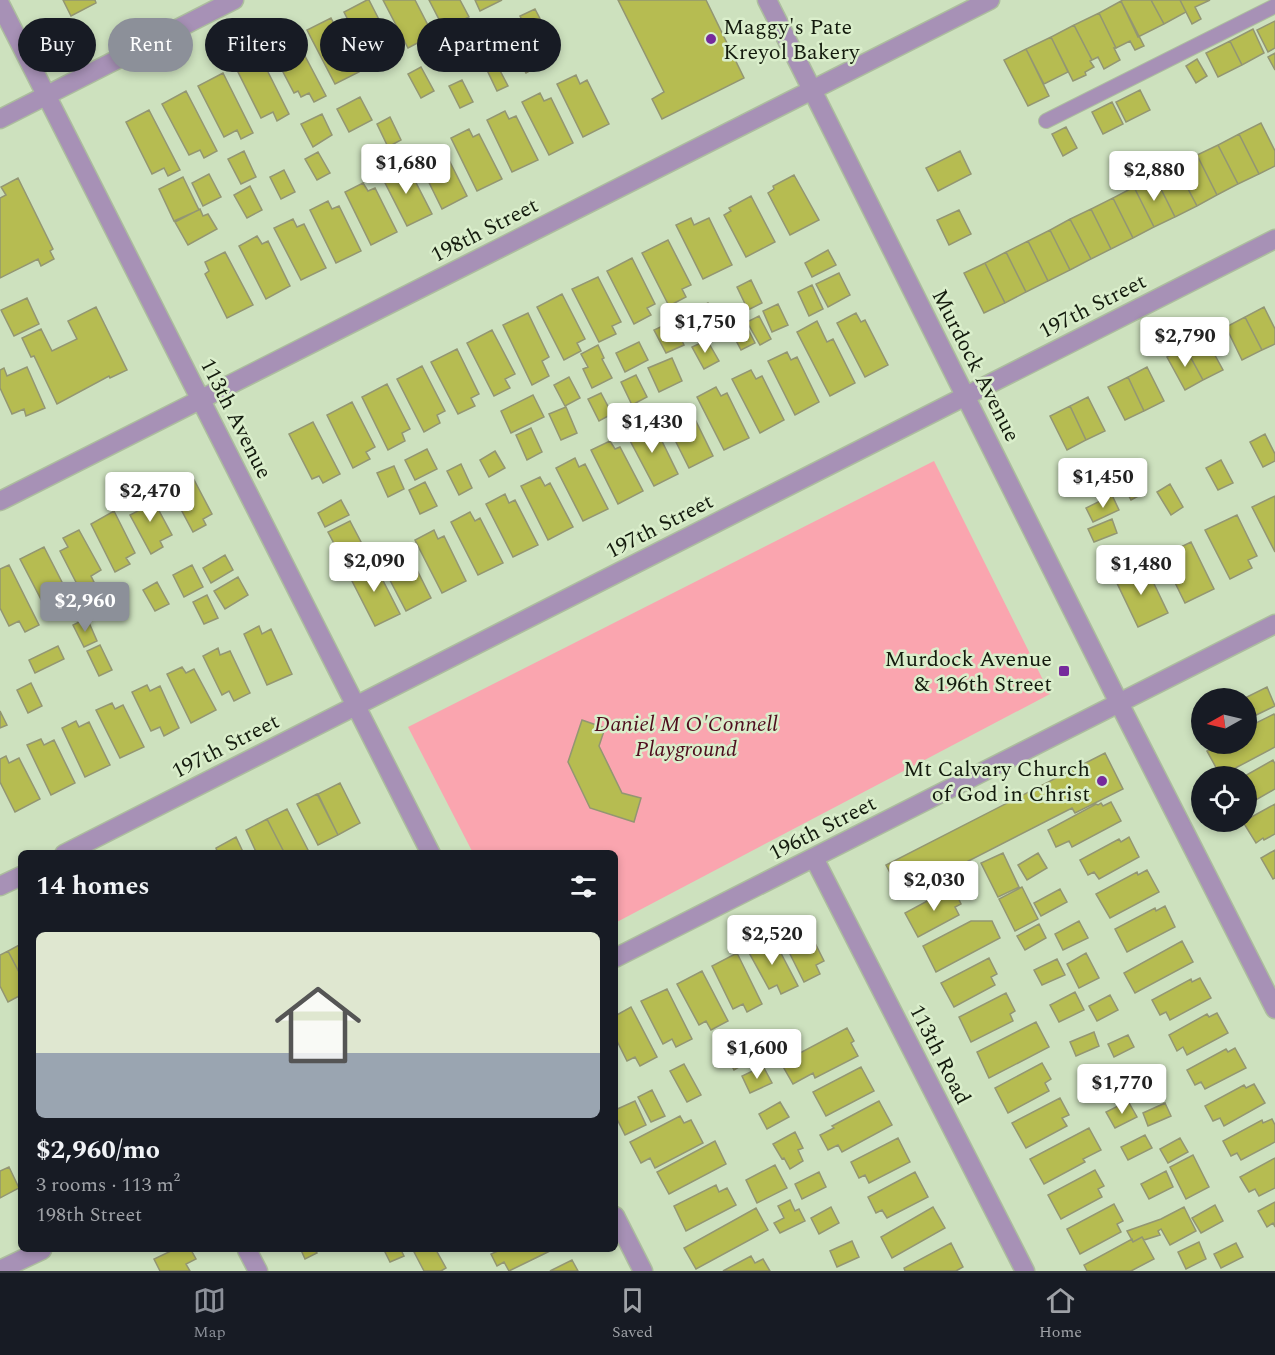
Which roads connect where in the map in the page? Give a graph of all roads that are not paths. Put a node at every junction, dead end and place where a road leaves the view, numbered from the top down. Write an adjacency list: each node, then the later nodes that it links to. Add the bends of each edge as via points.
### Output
1 (234, 0): 7 (street)
2 (767, 0): 6 (street, Murdock Avenue)
3 (990, 0): 6 (street, 198th Street)
4 (0, 4): 7 (street, 113th Avenue)
5 (1275, 6): 9 (lane)
6 (813, 90): 11 (street, Murdock Avenue); 12 (street, 198th Street)
7 (46, 95): 8 (street); 12 (street, 113th Avenue)
8 (0, 118)
9 (1046, 121)
10 (1275, 239): 11 (street, 197th Street)
11 (966, 396): 15 (street, Murdock Avenue); 16 (street, 197th Street)
12 (201, 400): 13 (street, 198th Street); 16 (street, 113th Avenue)
13 (0, 501)
14 (1275, 624): 15 (street, 196th Street)
15 (1119, 703): 19 (street, 196th Street); 23 (street, Murdock Avenue)
16 (356, 706): 17 (street, 197th Street); 18 (street, 113th Avenue)
17 (72, 850)
18 (429, 850)
19 (814, 858): 22 (street, 196th Street); 30 (street, 113th Road)
20 (18, 877): 21 (street)
21 (0, 886)
22 (618, 956)
23 (1275, 1009)
24 (618, 1222): 29 (street)
25 (38, 1252): 27 (street)
26 (248, 1252): 28 (street)
27 (0, 1270)
28 (258, 1271)
29 (643, 1271)
30 (1025, 1271)

